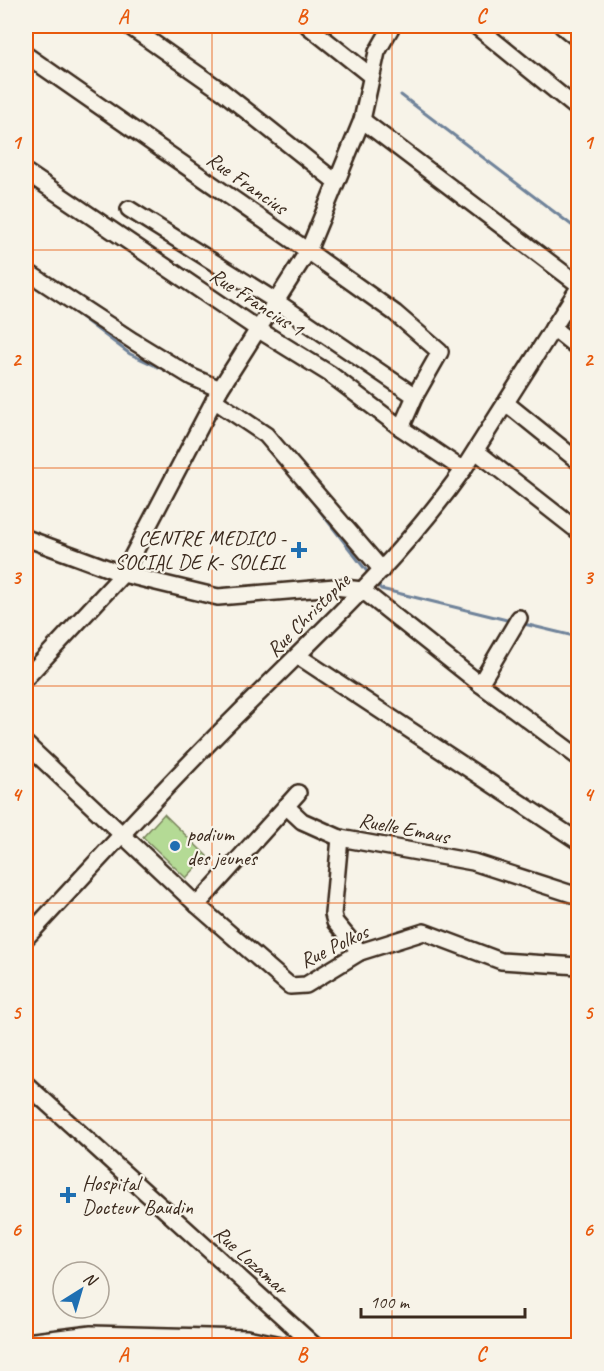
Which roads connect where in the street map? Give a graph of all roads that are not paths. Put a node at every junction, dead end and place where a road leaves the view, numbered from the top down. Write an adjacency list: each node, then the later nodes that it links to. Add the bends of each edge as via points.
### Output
1 (129, 26): 12 (street, via 223,92)
2 (308, 26): 8 (street)
3 (392, 26): 8 (street, via 377,52)
4 (476, 26): 9 (street)
5 (562, 26): 6 (street)
6 (579, 39)
7 (26, 55): 14 (street, Rue Francius)
8 (371, 76): 10 (street)
9 (579, 109)
10 (362, 120): 12 (street); 16 (street)
11 (26, 172): 20 (street, Rue Francius 1)
12 (336, 182): 14 (street)
13 (129, 209): 18 (street)
14 (308, 251): 18 (street); 23 (street, Rue Francius, via 394,313 440,352)
15 (26, 271): 22 (street)
16 (579, 284)
17 (579, 289): 19 (street, Rue Christophe)
18 (277, 302): 20 (street); 23 (street)
19 (554, 328): 21 (street); 24 (street, Rue Christophe)
20 (259, 330): 22 (street); 25 (street, Rue Francius 1, via 330,374)
21 (579, 348)
22 (217, 394): 31 (street, via 266,435); 32 (street)
23 (415, 396): 25 (street)
24 (506, 403): 26 (street, Rue Christophe); 27 (street)
25 (401, 428): 28 (street, Rue Francius 1)
26 (476, 451): 28 (street, Rue Christophe); 29 (street)
27 (579, 461)
28 (463, 470): 31 (street, Rue Christophe)
29 (579, 531)
30 (26, 538): 32 (street)
31 (382, 570): 33 (street, Rue Christophe)
32 (123, 574): 33 (street, via 218,597 335,587); 36 (street)
33 (362, 590): 35 (street, Rue Christophe); 37 (street)
34 (516, 623): 37 (street)
35 (298, 656): 42 (street, Rue Christophe); 44 (street)
36 (26, 678)
37 (480, 684): 39 (street)
38 (26, 744): 42 (street, Rue Polkos)
39 (579, 757)
40 (298, 793): 41 (street)
41 (286, 806): 43 (street, via 302,821); 46 (street)
42 (123, 835): 46 (street, Rue Polkos); 47 (street, Rue Christophe)
43 (340, 838): 45 (street, Ruelle Emaus, via 473,862); 48 (street, Ruelle Emaus, via 333,914 335,922)
44 (579, 841)
45 (579, 896)
46 (197, 905): 48 (street, Rue Polkos, via 290,986 306,985)
47 (26, 938)
48 (360, 952): 49 (street, Rue Polkos, via 424,932 501,961)
49 (579, 966)
50 (26, 1084): 53 (street, Rue Lozamar)
51 (26, 1342): 52 (street, via 91,1334 247,1338)
52 (287, 1346)
53 (315, 1346)

